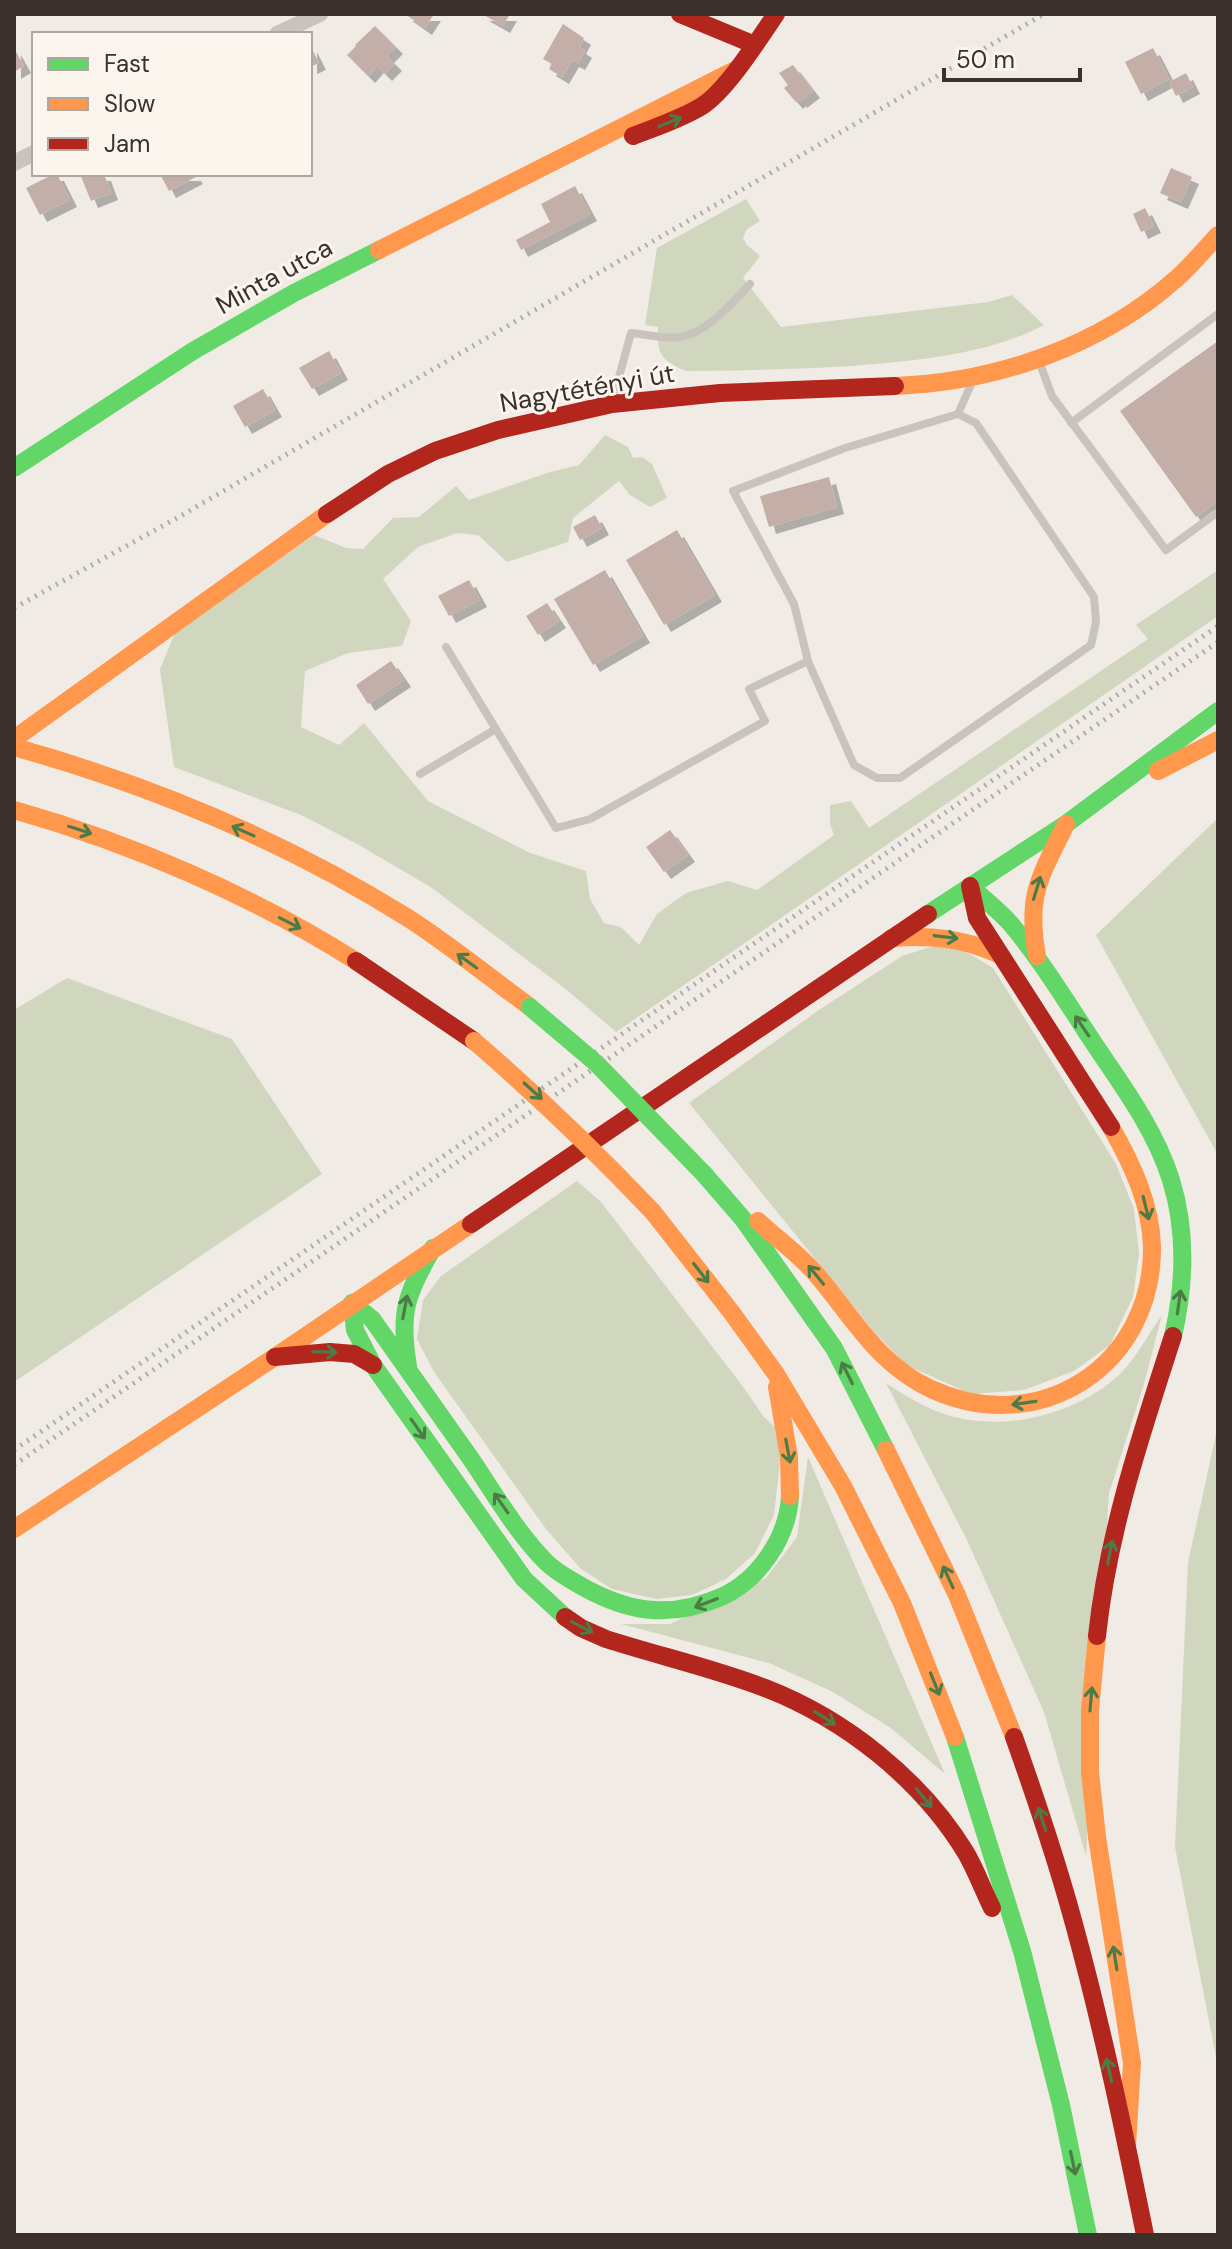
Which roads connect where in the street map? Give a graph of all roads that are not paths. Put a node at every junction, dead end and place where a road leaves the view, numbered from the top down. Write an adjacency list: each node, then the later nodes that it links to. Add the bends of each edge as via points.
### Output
1 (320, 14): 4 (street)
2 (680, 14): 5 (main road)
3 (776, 14): 5 (main road)
4 (281, 32)
5 (755, 45): 16 (main road, Minta utca, via 704,105 634,136 573,153 367,255 193,351)
6 (32, 154): 7 (street)
7 (14, 163)
8 (1218, 235): 11 (main road, Nagytétényi út, via 1143,304)
9 (750, 284): 13 (lane, via 696,332 680,338 631,333)
10 (1218, 314): 15 (lane)
11 (1038, 360): 12 (main road, Nagytétényi út); 15 (lane, via 1052,396)
12 (974, 377): 13 (main road, Nagytétényi út); 14 (lane)
13 (612, 404): 22 (main road, Nagytétényi út, via 477,436 388,474)
14 (958, 414): 19 (lane, via 845,448 733,491 794,604); 19 (lane, via 976,423 1094,597 1091,645 900,778 877,778 854,765)
15 (1071, 423): 17 (lane, via 1166,550)
16 (14, 468)
17 (1218, 512)
18 (446, 647): 21 (lane)
19 (808, 661): 21 (lane, via 749,689 765,721 590,819 556,828)
20 (1218, 711): 26 (main road)
21 (496, 729): 25 (lane)
22 (14, 739)
23 (1218, 740): 26 (main road)
24 (14, 747): 33 (main road, one-way to 24, bridge, via 596,1063 530,1007 358,887 145,788)
25 (420, 774)
26 (1084, 809): 28 (main road)
27 (14, 810): 39 (main road, one-way to 39, bridge, via 144,855 310,933 474,1041 536,1094 653,1212)
28 (1066, 824): 29 (main road); 32 (main road, one-way to 28, via 1031,918 1034,895)
29 (970, 886): 30 (main road); 31 (main road, via 977,918); 32 (main road)
30 (891, 938): 31 (main road, one-way to 31, via 961,939); 34 (main road)
31 (998, 954): 33 (main road, one-way to 33, via 1117,1136 1149,1216 1149,1283 1141,1310 1126,1340 1100,1368 1074,1387 1036,1402 1008,1405 948,1397 908,1378 857,1329 809,1266)
32 (1037, 958): 42 (main road, one-way to 32, via 1132,2063 1097,1837 1090,1710 1110,1548 1173,1335 1184,1256 1171,1179 1155,1142)
33 (704, 1174): 42 (main road, one-way to 33, via 1074,1924 1043,1820 957,1595 834,1348 743,1219)
34 (433, 1248): 35 (main road); 38 (main road, one-way to 34, via 402,1311)
35 (352, 1303): 36 (main road); 37 (main road, via 355,1330); 38 (main road, via 372,1319)
36 (275, 1357): 37 (main road, one-way to 37, via 330,1352 354,1354); 40 (main road)
37 (373, 1365): 41 (main road, one-way to 41, via 524,1579 550,1606 611,1640 775,1692 866,1746 919,1791 963,1848 991,1907)
38 (409, 1372): 39 (main road, one-way to 38, via 792,1493 780,1538 737,1589 689,1609 662,1612 596,1597 549,1565)
39 (776, 1374): 41 (main road, one-way to 41, via 843,1486 902,1603 953,1730)
40 (14, 1529)
41 (1022, 1951): 43 (main road, one-way to 43)
42 (1127, 2146): 44 (main road)
43 (1088, 2235)
44 (1145, 2235)

